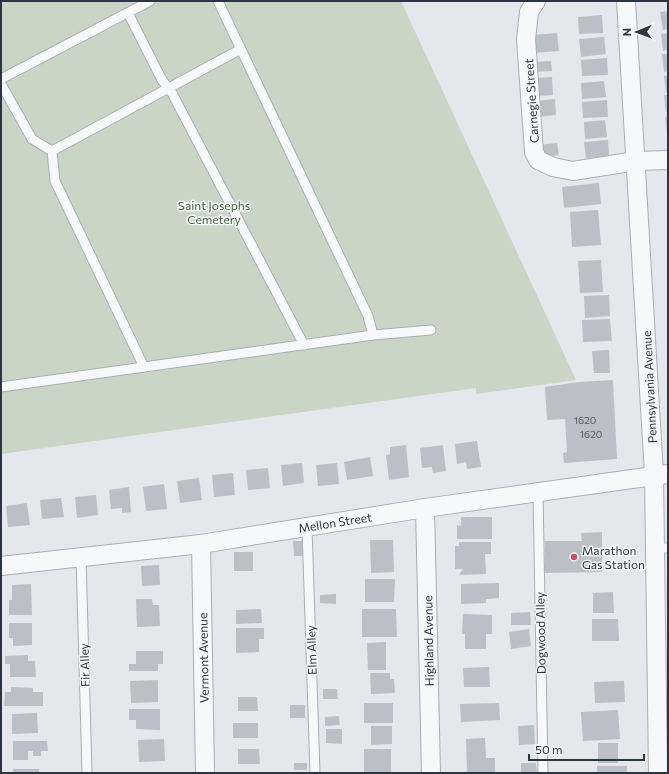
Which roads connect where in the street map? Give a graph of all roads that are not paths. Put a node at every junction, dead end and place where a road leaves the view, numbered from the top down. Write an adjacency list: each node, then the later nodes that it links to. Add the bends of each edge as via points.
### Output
1 (150, 1): 5 (lane)
2 (218, 1): 6 (lane)
3 (536, 1): 12 (street, Carnegie Street, via 529,12 526,39 534,152 538,160 553,167 573,171)
4 (626, 1): 12 (street, Pennsylvania Avenue)
5 (128, 13): 7 (lane); 9 (lane)
6 (240, 49): 9 (lane); 14 (lane, via 368,316)
7 (1, 79)
8 (1, 84): 10 (lane, via 32,139)
9 (168, 88): 10 (lane); 15 (lane)
10 (52, 151): 16 (lane, via 55,181)
11 (668, 160): 12 (street, Carnegie Street)
12 (636, 161): 18 (street, Pennsylvania Avenue)
13 (431, 330): 14 (lane)
14 (374, 335): 15 (lane)
15 (304, 345): 16 (lane)
16 (144, 367): 17 (lane)
17 (1, 387)
18 (661, 475): 19 (street, Mellon Street); 23 (street, Pennsylvania Avenue)
19 (538, 492): 20 (street, Mellon Street); 30 (lane, Dogwood Alley)
20 (425, 508): 21 (street, Mellon Street); 29 (street, Highland Avenue)
21 (307, 527): 22 (street, Mellon Street); 28 (lane, Elm Alley)
22 (201, 544): 24 (street, Mellon Street); 27 (street, Vermont Avenue)
23 (662, 548): 31 (street, Pennsylvania Avenue)
24 (81, 557): 25 (street, Mellon Street); 26 (lane, Fir Alley)
25 (1, 566)
26 (87, 773)
27 (205, 773)
28 (314, 773)
29 (431, 773)
30 (543, 773)
31 (658, 773)

